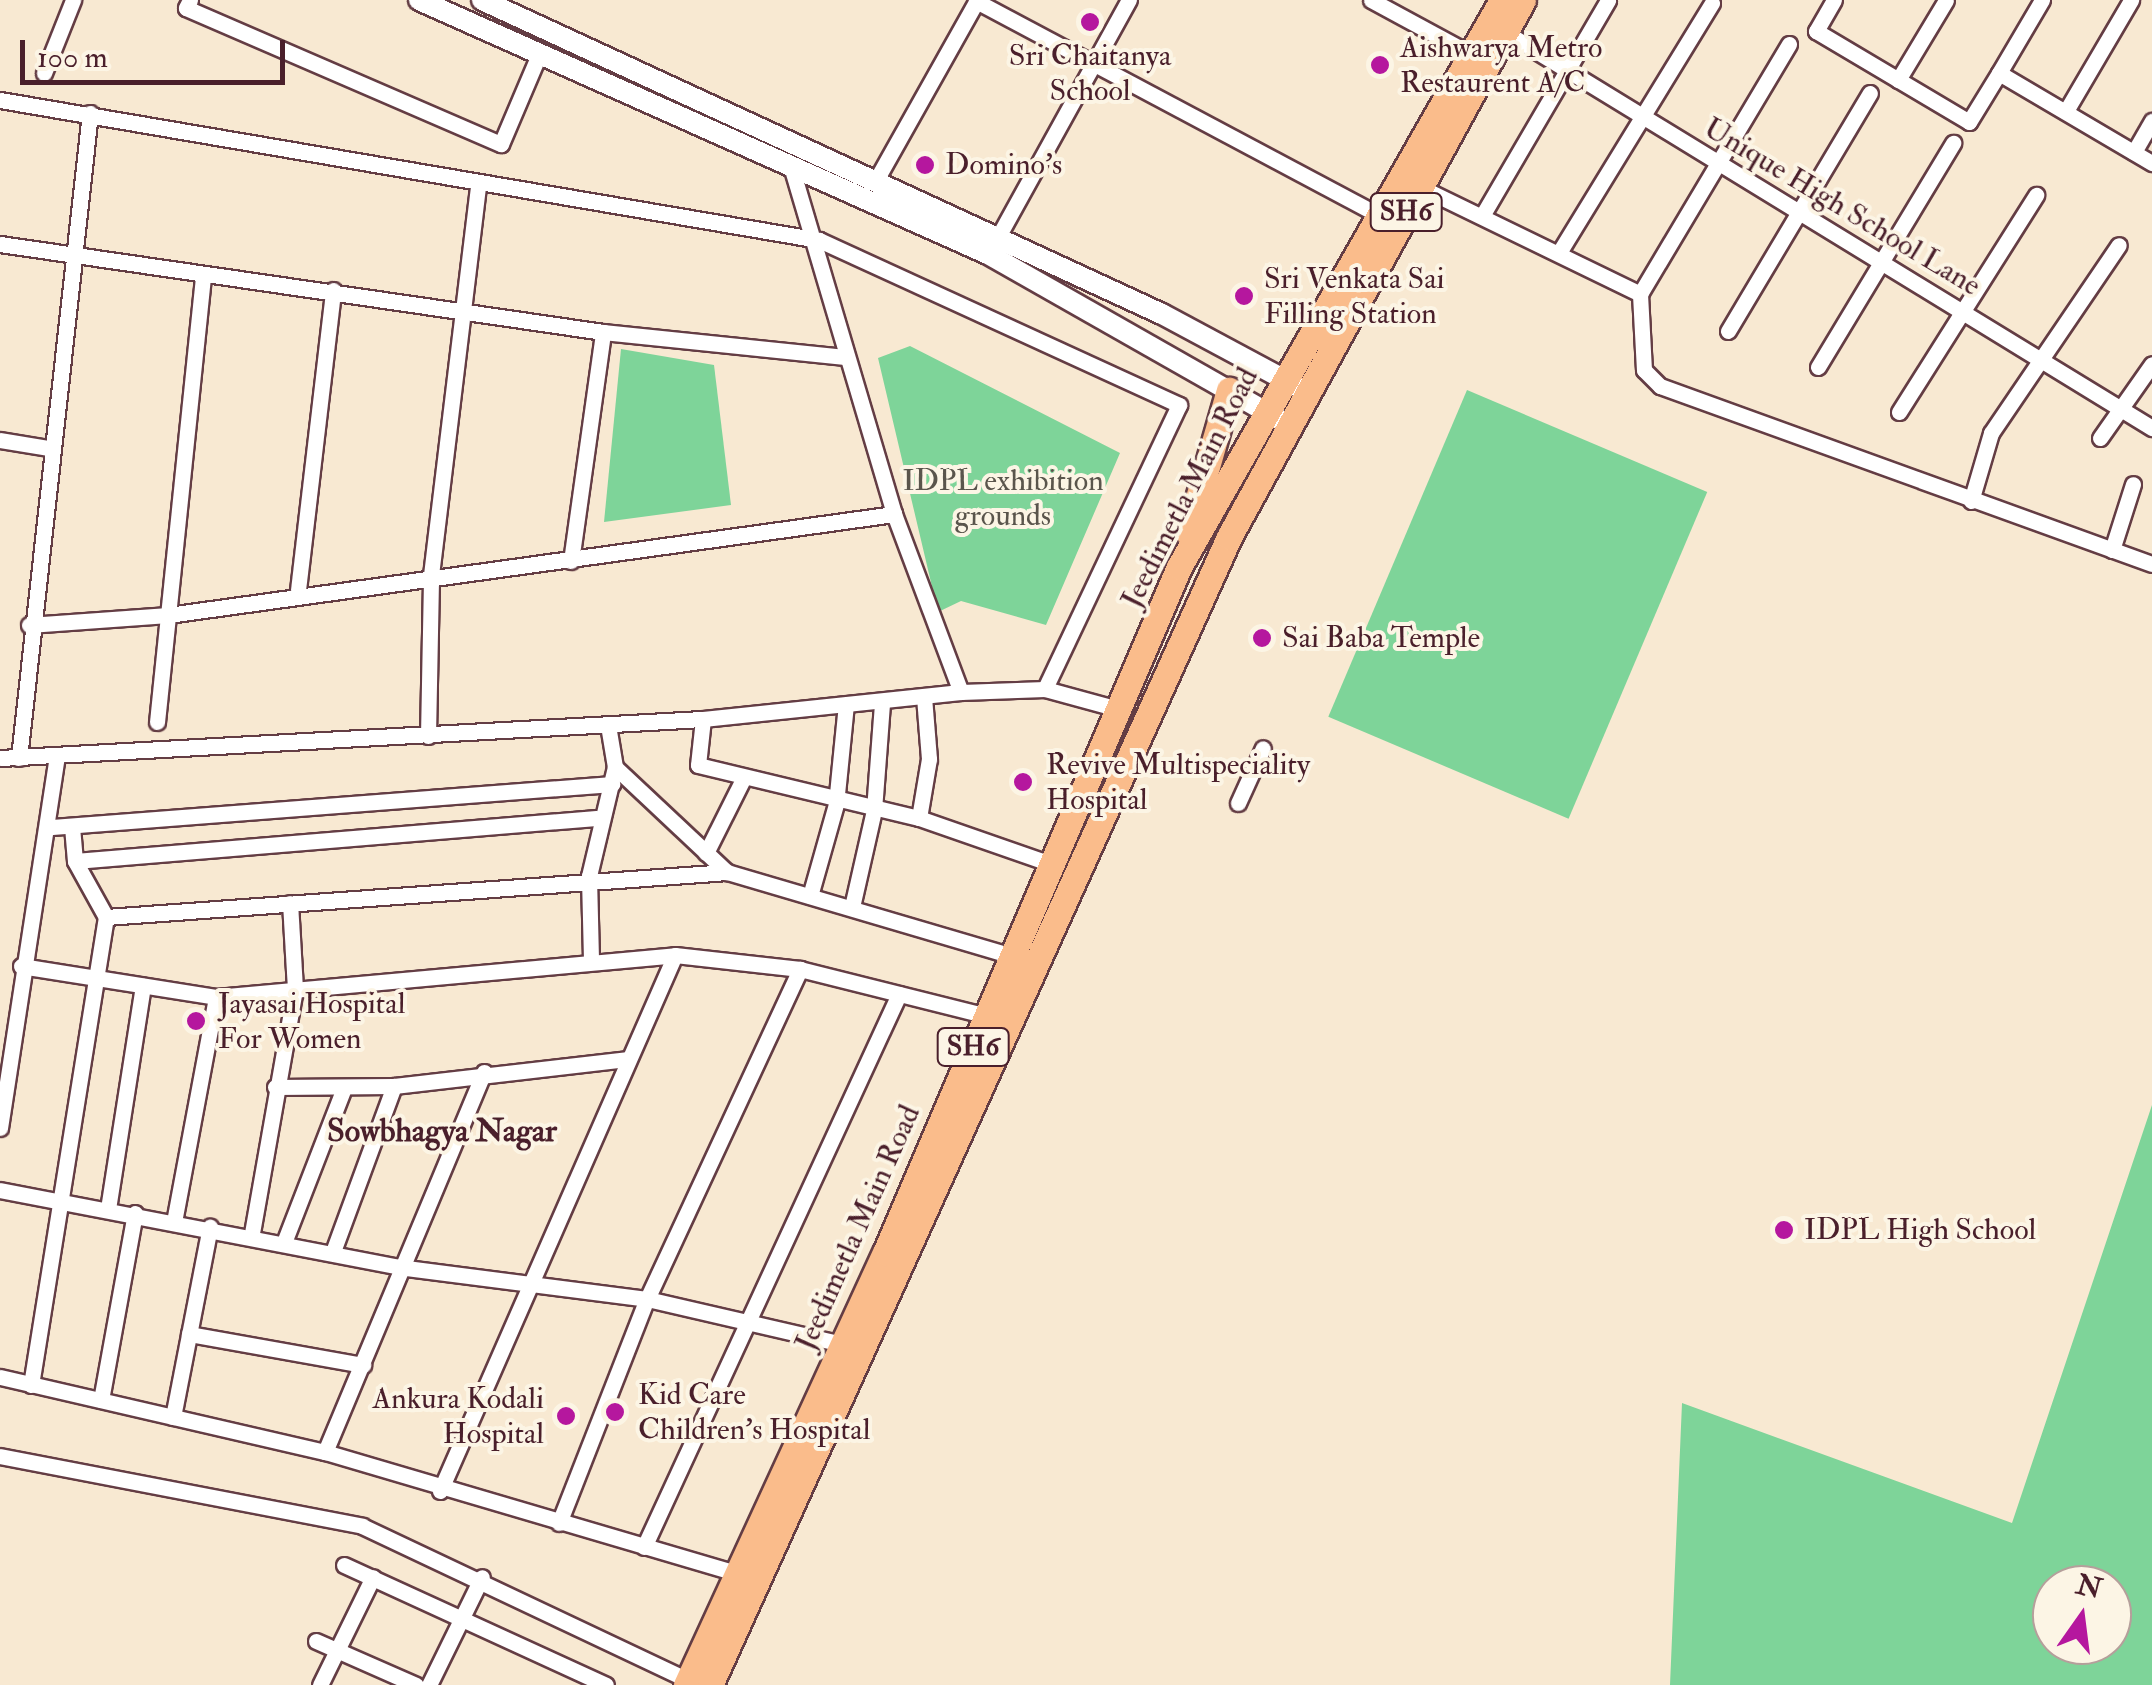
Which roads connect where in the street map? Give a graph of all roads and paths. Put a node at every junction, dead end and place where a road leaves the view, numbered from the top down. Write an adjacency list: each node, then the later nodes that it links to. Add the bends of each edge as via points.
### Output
1 (73, 0): 22 (street)
2 (190, 0): 18 (street, via 186,8 501,144)
3 (419, 0): 18 (street)
4 (482, 0): 36 (street)
5 (1129, 0): 20 (street)
6 (1371, 0): 19 (street)
7 (1502, 0): 19 (main road, Jeedimetla Main Road / SH6)
8 (1523, 0): 16 (main road, Jeedimetla Main Road / SH6)
9 (1608, 0): 21 (street)
10 (1834, 0): 24 (street, via 1816,31)
11 (1946, 0): 24 (street)
12 (2131, 0): 27 (street)
13 (977, 1): 20 (street); 36 (street)
14 (2036, 2): 23 (street)
15 (1712, 3): 29 (street)
16 (1505, 32): 21 (street, Unique High School Lane); 38 (main road, Jeedimetla Main Road / SH6)
17 (1789, 44): 35 (street)
18 (540, 52): 34 (street)
19 (1471, 54): 41 (main road, Jeedimetla Main Road / SH6)
20 (1092, 66): 41 (street); 43 (street)
21 (1564, 66): 29 (street, Unique High School Lane); 42 (street)
22 (44, 73)
23 (2000, 73): 24 (street, via 1969,122); 27 (street)
24 (1898, 80)
25 (1870, 93): 40 (street)
26 (0, 100): 28 (street)
27 (2066, 111): 32 (street)
28 (90, 113): 37 (street); 48 (street)
29 (1642, 115): 35 (street, Unique High School Lane); 47 (street)
30 (2152, 121): 32 (street)
31 (1953, 143): 49 (street)
32 (2134, 152): 33 (street)
33 (2152, 163)
34 (792, 166): 44 (street); 62 (street, via 988,254)
35 (1718, 166): 40 (street, Unique High School Lane); 52 (street)
36 (875, 182): 43 (street)
37 (478, 184): 44 (street); 53 (street)
38 (1420, 187): 42 (street); 63 (main road, Jeedimetla Main Road / SH6)
39 (2036, 195): 54 (street)
40 (1800, 212): 49 (street, Unique High School Lane); 55 (street)
41 (1378, 215): 61 (main road, Jeedimetla Main Road / SH6)
42 (1482, 216): 47 (street)
43 (998, 237): 61 (street)
44 (819, 240): 57 (street); 83 (street, via 1179,405)
45 (0, 244): 48 (street)
46 (2119, 245): 58 (street)
47 (1560, 250): 52 (street)
48 (77, 256): 50 (street); 71 (street)
49 (1881, 261): 54 (street, Unique High School Lane); 60 (street)
50 (202, 276): 51 (street); 81 (street)
51 (332, 290): 53 (street); 80 (street)
52 (1640, 294): 73 (street, via 1648,380)
53 (466, 310): 56 (street); 79 (street)
54 (1960, 312): 58 (street, Unique High School Lane); 66 (street)
55 (1728, 330)
56 (602, 332): 57 (street); 76 (street)
57 (845, 357): 74 (street)
58 (2042, 363): 64 (street, Unique High School Lane); 73 (street, via 1991,433)
59 (2152, 364): 64 (street)
60 (1818, 367)
61 (1282, 379): 63 (street); 65 (main road, Jeedimetla Main Road / SH6)
62 (1229, 390): 65 (street); 78 (main road)
63 (1308, 392): 67 (main road, Jeedimetla Main Road / SH6)
64 (2124, 410): 68 (street, Unique High School Lane); 69 (street)
65 (1264, 412): 67 (street); 78 (main road, Jeedimetla Main Road / SH6)
66 (1899, 412)
67 (1289, 425): 156 (main road, Jeedimetla Main Road / SH6, via 1136,734)
68 (2152, 428)
69 (2100, 438)
70 (0, 440): 71 (street)
71 (50, 448): 82 (street)
72 (2133, 484): 75 (street)
73 (1971, 500): 75 (street)
74 (894, 514): 76 (street); 84 (street)
75 (2112, 550): 77 (street)
76 (571, 561): 79 (street)
77 (2152, 564)
78 (1179, 567): 88 (main road, Jeedimetla Main Road / SH6)
79 (431, 575): 80 (street); 92 (street)
80 (298, 590): 81 (street)
81 (168, 615): 82 (street); 90 (street)
82 (29, 625): 96 (street)
83 (1045, 689): 84 (street); 88 (street)
84 (961, 692): 85 (street)
85 (924, 697): 86 (street); 103 (street, via 929,759)
86 (882, 703): 87 (street); 101 (street)
87 (846, 704): 89 (street); 100 (street)
88 (1118, 709): 108 (main road, Jeedimetla Main Road / SH6)
89 (703, 719): 91 (street); 98 (street, via 698,765)
90 (157, 722)
91 (608, 726): 92 (street); 97 (street)
92 (428, 736): 94 (street)
93 (1263, 748): 99 (street)
94 (57, 756): 96 (street); 104 (street)
95 (0, 758): 96 (street)
96 (19, 758)
97 (613, 775): 102 (street); 105 (street); 106 (street)
98 (743, 779): 100 (street); 106 (street)
99 (1238, 803)
100 (836, 804): 101 (street); 111 (street)
101 (874, 810): 103 (street); 113 (street)
102 (596, 818): 107 (street); 110 (street)
103 (920, 818): 108 (street)
104 (52, 827): 105 (street); 118 (street)
105 (72, 827): 107 (street)
106 (706, 853): 109 (street)
107 (75, 861): 114 (street)
108 (1051, 864): 116 (main road, Jeedimetla Main Road / SH6)
109 (727, 872): 110 (street); 111 (street)
110 (589, 876): 112 (street); 117 (street)
111 (810, 896): 113 (street)
112 (290, 903): 114 (street); 124 (street)
113 (852, 907): 116 (street)
114 (106, 917): 121 (street)
115 (676, 956): 117 (street); 119 (street); 128 (street)
116 (1012, 956): 127 (main road, Jeedimetla Main Road / SH6)
117 (591, 959): 124 (street)
118 (21, 966): 121 (street); 122 (street)
119 (800, 969): 125 (street); 145 (street)
120 (0, 980): 122 (street)
121 (100, 981): 123 (street); 135 (street)
122 (18, 984): 133 (street)
123 (143, 986): 126 (street); 136 (street)
124 (295, 990): 126 (street); 130 (street)
125 (899, 994): 127 (street); 146 (street)
126 (216, 997): 138 (street)
127 (986, 1016): 148 (main road, Jeedimetla Main Road / SH6)
128 (626, 1059): 129 (street); 144 (street)
129 (484, 1072): 131 (street); 143 (street)
130 (275, 1086): 132 (street); 140 (street)
131 (394, 1086): 132 (street); 142 (street)
132 (344, 1088): 141 (street)
133 (0, 1128)
134 (0, 1190): 135 (street)
135 (65, 1202): 136 (street); 151 (street)
136 (108, 1209): 137 (street)
137 (136, 1213): 138 (street); 152 (street)
138 (174, 1222): 139 (street)
139 (210, 1226): 140 (street); 147 (street)
140 (252, 1233): 141 (street)
141 (284, 1240): 142 (street)
142 (334, 1250): 143 (street)
143 (398, 1267): 144 (street); 149 (street)
144 (525, 1288): 145 (street); 157 (street)
145 (647, 1299): 146 (street); 158 (street)
146 (752, 1319): 148 (street); 159 (street)
147 (189, 1334): 149 (street); 153 (street)
148 (842, 1344): 156 (main road, Jeedimetla Main Road / SH6)
149 (363, 1366): 154 (street)
150 (0, 1377): 151 (street)
151 (31, 1384): 152 (street)
152 (101, 1400): 153 (street)
153 (173, 1417): 154 (street)
154 (324, 1452): 157 (street)
155 (0, 1456): 163 (street, via 362,1526)
156 (789, 1487): 161 (main road, Jeedimetla Main Road / SH6); 167 (main road, Jeedimetla Main Road / SH6)
157 (440, 1491): 158 (street)
158 (559, 1522): 159 (street)
159 (644, 1547): 161 (street)
160 (344, 1565): 162 (street)
161 (736, 1574): 167 (main road, Jeedimetla Main Road / SH6)
162 (372, 1577): 164 (street); 166 (street)
163 (482, 1577): 164 (street); 167 (street)
164 (462, 1614): 170 (street); 171 (street)
165 (316, 1641): 166 (street)
166 (337, 1650): 168 (street); 169 (street)
167 (694, 1683)
168 (320, 1685)
169 (416, 1685)
170 (430, 1685)
171 (606, 1685)

